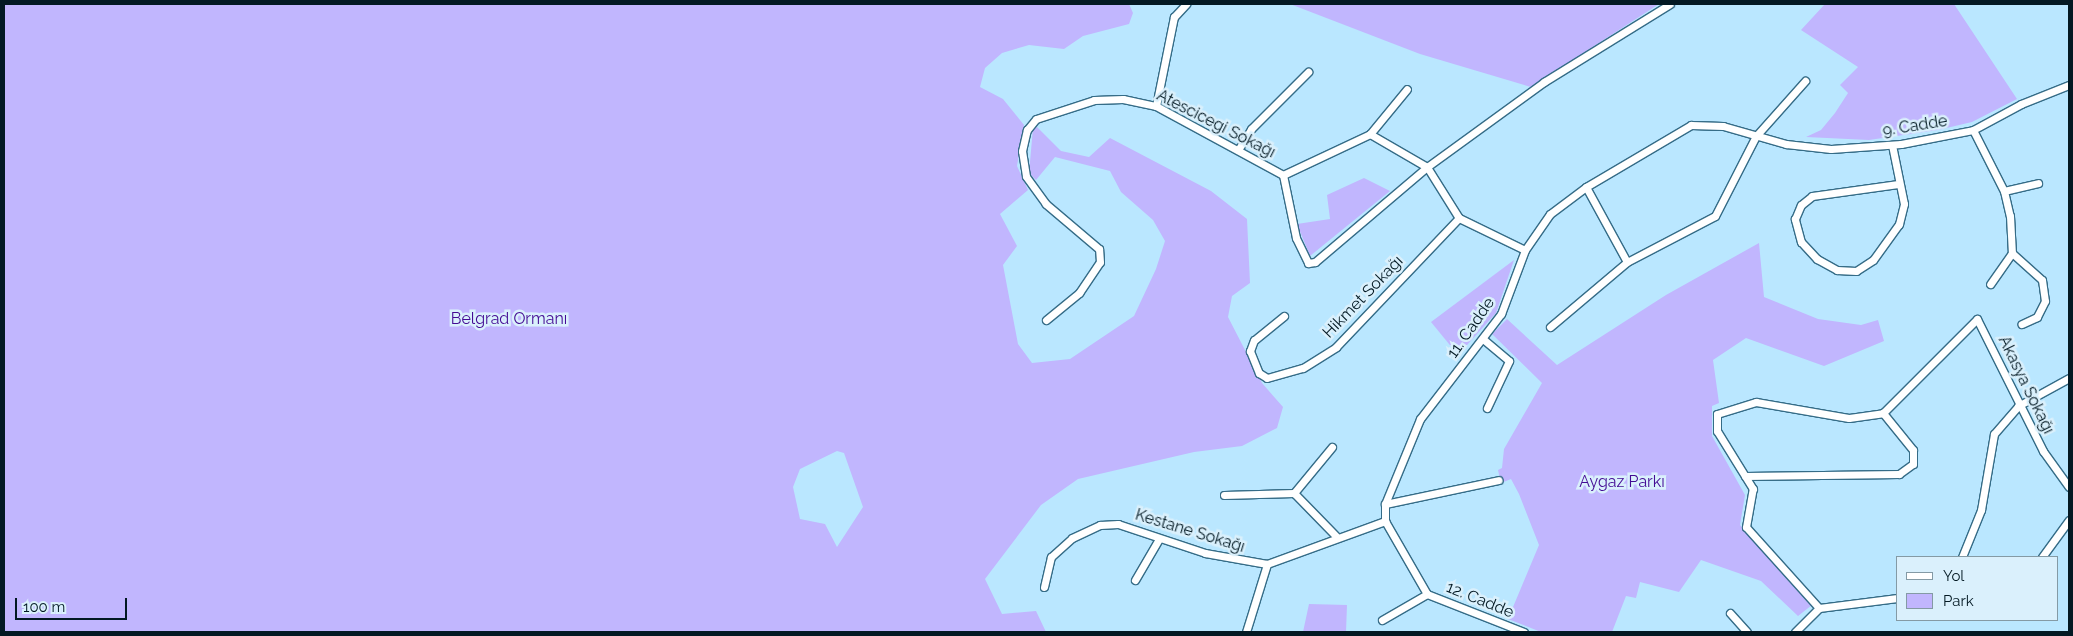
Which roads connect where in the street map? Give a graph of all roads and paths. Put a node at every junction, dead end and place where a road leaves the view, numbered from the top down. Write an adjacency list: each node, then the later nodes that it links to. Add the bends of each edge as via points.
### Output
1 (1186, 4): 7 (street, via 1174,17)
2 (1670, 4): 13 (street, via 1544,82)
3 (1308, 72): 12 (street, via 1250,129)
4 (1805, 81): 10 (street)
5 (2069, 85): 8 (street, 9. Cadde, via 2021,104)
6 (1407, 89): 9 (street)
7 (1156, 106): 12 (street, Atescicegi Sokağı); 25 (street, Atescicegi Sokağı, via 1123,99 1094,100 1036,119 1027,130 1022,151 1026,176 1046,204 1099,249 1100,262 1079,293)
8 (1973, 130): 11 (street, 9. Cadde); 18 (street)
9 (1370, 134): 13 (street); 14 (street)
10 (1756, 136): 11 (street, 9. Cadde, via 1831,149); 17 (street, 11. Cadde, via 1723,126 1691,125); 22 (street, via 1715,216)
11 (1892, 145): 16 (street)
12 (1238, 150): 14 (street, Atescicegi Sokağı)
13 (1428, 167): 14 (street, via 1315,262 1308,263 1296,238); 19 (street)
14 (1283, 175)
15 (2038, 183): 18 (street)
16 (1898, 184): 16 (street, via 1812,196 1801,205 1795,219 1801,242 1817,259 1837,270 1856,271 1873,260 1899,224 1904,204)
17 (1586, 187): 20 (street, 11. Cadde, via 1550,214); 22 (street)
18 (2004, 191): 21 (street)
19 (1459, 218): 20 (street); 24 (street, Hikmet Sokağı, via 1336,347 1303,368 1267,378 1259,373 1250,351 1254,340)
20 (1525, 250): 28 (street, 11. Cadde, via 1501,314)
21 (2012, 253): 23 (street); 26 (street, via 2042,280 2045,302 2037,317)
22 (1626, 262): 27 (street)
23 (1990, 284)
24 (1284, 316)
25 (1046, 320)
26 (2022, 324)
27 (1550, 327)
28 (1483, 339): 31 (street, via 1508,361); 39 (street, 11. Cadde, via 1420,419)
29 (2069, 378): 30 (street)
30 (2018, 406): 32 (street, Akasya Sokağı, via 1977,319); 36 (street, Akasya Sokağı); 44 (street, via 1994,434 1981,510)
31 (1487, 408)
32 (1883, 413): 34 (street, via 1913,450 1913,464 1899,474); 34 (street, via 1849,418 1756,402 1717,414 1717,431)
33 (1332, 447): 37 (street)
34 (1745, 476): 51 (street, via 1753,490 1746,527)
35 (1499, 480): 39 (street)
36 (2069, 486)
37 (1294, 493): 38 (street); 42 (street)
38 (1224, 495)
39 (1385, 504): 41 (street)
40 (2069, 520): 45 (street)
41 (1385, 521): 42 (street); 49 (street)
42 (1336, 536): 46 (street)
43 (1159, 539): 46 (street, Kestane Sokağı, via 1224,558); 47 (street); 48 (street, Kestane Sokağı, via 1118,524 1085,531 1051,557)
44 (1962, 556)
45 (2043, 556)
46 (1267, 564): 54 (street)
47 (1135, 580)
48 (1044, 587)
49 (1426, 594): 53 (street); 55 (street, 12. Cadde)
50 (1896, 598): 51 (street)
51 (1819, 608): 57 (street)
52 (1730, 613): 56 (street)
53 (1382, 620)
54 (1246, 632)
55 (1524, 632)
56 (1747, 632)
57 (1794, 632)

